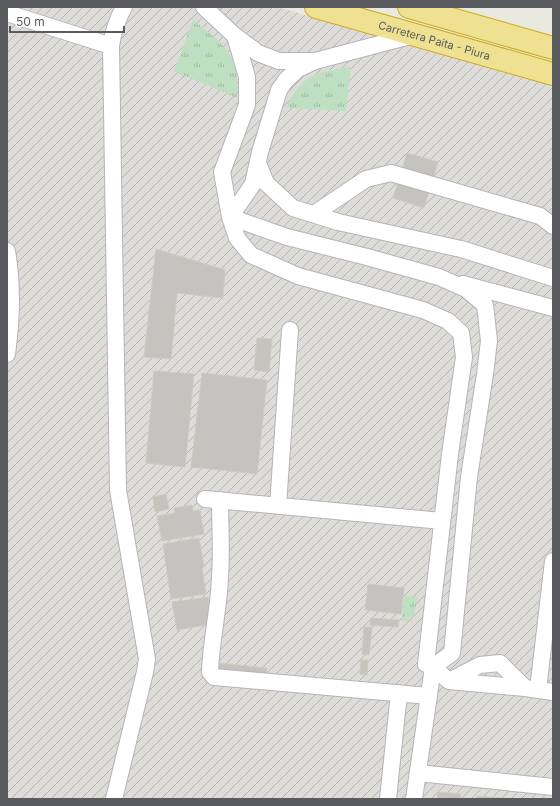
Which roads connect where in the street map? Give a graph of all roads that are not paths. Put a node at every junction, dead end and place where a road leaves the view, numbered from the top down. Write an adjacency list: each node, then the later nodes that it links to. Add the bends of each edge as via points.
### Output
1 (124, 7): 8 (lane, via 112,33)
2 (316, 7): 6 (highway, Carretera Paita - Piura)
3 (409, 7): 9 (highway)
4 (204, 8): 7 (lane)
5 (7, 13): 8 (lane)
6 (414, 35): 10 (lane); 11 (highway, Carretera Paita - Piura)
7 (235, 36): 10 (lane, via 258,53 278,61); 14 (lane, via 247,77 247,105 222,172)
8 (111, 46): 35 (lane, via 118,490 147,659 146,672)
9 (553, 48)
10 (315, 61): 12 (lane, via 298,69 279,90)
11 (553, 74)
12 (258, 163): 13 (lane, via 266,183 282,199 293,208); 14 (lane, via 254,184)
13 (314, 214): 15 (lane, via 366,179 391,174 540,216); 18 (lane, via 338,222 461,249)
14 (230, 217): 17 (lane, via 287,236); 23 (lane, via 236,238 251,255 298,276 423,310 448,321 461,333 464,357)
15 (553, 226)
16 (7, 251): 21 (lane, via 11,275 11,320)
17 (430, 275): 19 (lane); 28 (lane, via 466,289 485,305 489,341 469,477 452,653)
18 (553, 278)
19 (553, 308)
20 (290, 330): 22 (lane)
21 (7, 354)
22 (278, 506): 23 (lane); 31 (lane, via 213,500 220,577 210,672 214,677)
23 (442, 521): 28 (lane, via 426,664)
24 (553, 561): 25 (lane)
25 (552, 582): 26 (lane)
26 (551, 604): 27 (lane)
27 (549, 640): 30 (lane)
28 (433, 667): 29 (lane); 32 (lane)
29 (449, 681): 30 (lane); 30 (lane, via 480,665 500,663)
30 (539, 690)
31 (399, 693): 32 (lane); 36 (lane)
32 (429, 696): 33 (lane)
33 (418, 773): 34 (lane); 37 (lane)
34 (553, 787)
35 (114, 799)
36 (388, 799)
37 (414, 799)

